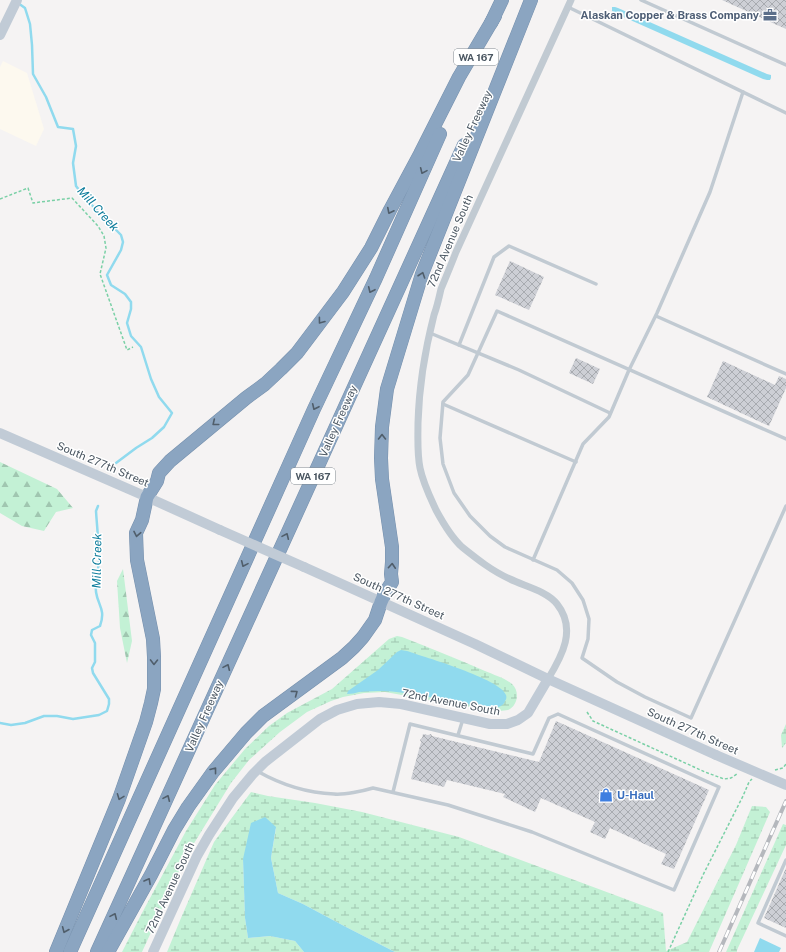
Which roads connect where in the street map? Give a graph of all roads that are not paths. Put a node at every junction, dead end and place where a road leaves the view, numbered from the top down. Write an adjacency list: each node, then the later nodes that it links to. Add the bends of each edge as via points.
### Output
1 (17, 0): 7 (main road)
2 (502, 0): 6 (highway, WA 167)
3 (530, 0): 26 (highway, one-way to 3, via 392,582 392,547 382,479 382,427 387,389 422,274); 37 (highway, Valley Freeway / WA 167, one-way to 3)
4 (641, 0): 8 (lane)
5 (569, 3): 9 (lane); 13 (street, 72nd Avenue South, via 456,252 441,290)
6 (494, 16): 23 (highway, one-way to 23, via 459,77 371,248 343,292 281,370 170,461); 36 (highway, WA 167, one-way to 36)
7 (1, 29)
8 (786, 65)
9 (742, 92): 10 (lane); 12 (lane, via 710,192)
10 (786, 113)
11 (596, 284): 14 (lane, via 509,246 494,257)
12 (656, 316): 16 (lane); 17 (lane)
13 (430, 333): 14 (lane); 27 (street, 72nd Avenue South, via 419,403 420,468 426,487 443,523 458,543 494,570 557,603 566,622 567,637 558,663)
14 (459, 345): 15 (lane)
15 (479, 353): 16 (lane, via 497,311); 18 (lane, via 468,375); 19 (lane)
16 (629, 370): 19 (lane); 21 (lane)
17 (786, 374)
18 (443, 404): 22 (lane); 25 (lane, via 440,438 443,464 454,493 470,516 490,536 505,547)
19 (610, 413): 22 (lane, via 583,444)
20 (0, 433): 23 (main road, South 277th Street)
21 (786, 439)
22 (576, 462): 25 (lane)
23 (147, 497): 26 (main road, South 277th Street, bridge); 35 (highway, one-way to 35, via 136,533 136,542 137,560 153,639 154,689 144,728 119,799)
24 (786, 506): 25 (lane, via 691,718 617,682 582,658 588,639 589,619 583,600 572,583 557,570)
25 (533, 560)
26 (381, 602): 27 (main road, South 277th Street); 38 (highway, one-way to 26, via 174,830 213,772 263,716 354,647 375,620)
27 (548, 679): 28 (main road, 72nd Avenue South, via 531,710 518,720 507,724 495,724); 31 (main road, South 277th Street, bridge)
28 (463, 718): 29 (lane); 30 (main road, 72nd Avenue South, via 379,702 357,704 320,719)
29 (458, 735): 32 (lane, via 410,724); 32 (lane, via 533,754 549,718 558,714 719,787 674,890 532,832 448,805)
30 (256, 771): 32 (lane, via 299,789 335,795 374,788); 39 (main road, 72nd Avenue South, via 233,798 197,856)
31 (786, 785)
32 (393, 792)
33 (786, 860): 34 (lane, via 758,923)
34 (786, 936)
35 (56, 952)
36 (70, 952)
37 (97, 952)
38 (108, 952)
39 (153, 952)

